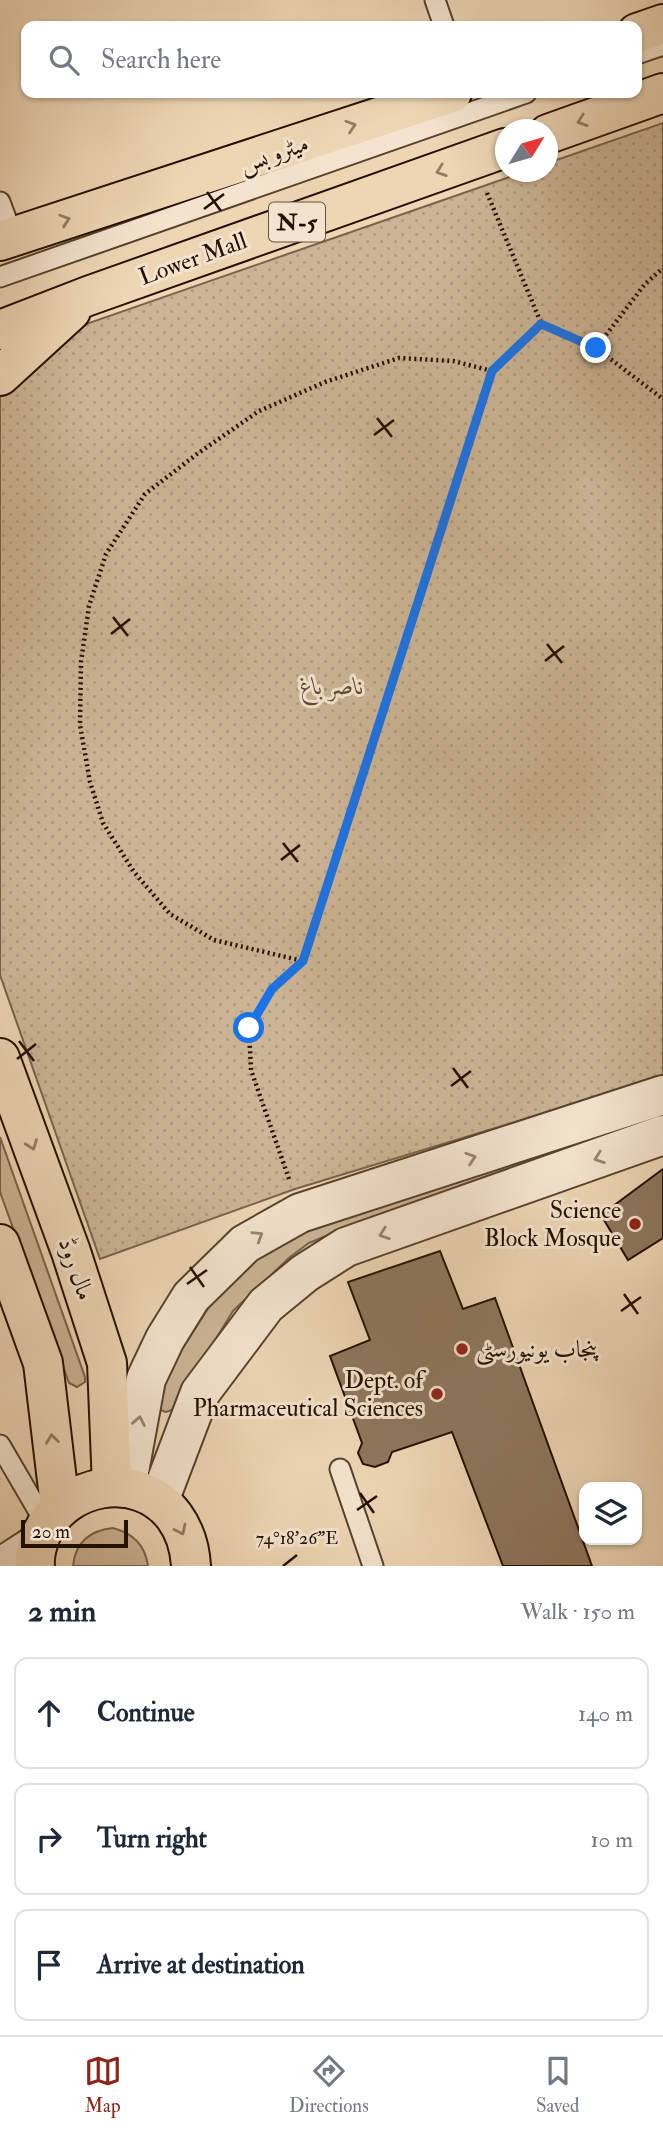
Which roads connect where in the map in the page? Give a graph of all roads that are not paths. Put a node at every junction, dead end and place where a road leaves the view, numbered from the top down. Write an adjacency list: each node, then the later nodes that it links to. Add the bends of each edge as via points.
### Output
1 (435, 0): 2 (lane)
2 (442, 21)
3 (663, 24): 4 (main road)
4 (642, 31)
5 (663, 45): 6 (lane)
6 (642, 52)
7 (663, 93): 10 (main road, one-way to 10)
8 (435, 98): 12 (main road, one-way to 8)
9 (512, 98): 13 (lane, میٹرو بس)
10 (558, 130)
11 (489, 154): 14 (main road, Lower Mall / N-5, one-way to 14)
12 (4, 227)
13 (0, 277)
14 (88, 296): 15 (main road, Lower Mall / N-5); 16 (main road)
15 (0, 330)
16 (0, 376)
17 (0, 1058): 23 (main road, مال روڈ, one-way to 23, via 107,1363)
18 (663, 1095): 23 (street, one-way to 18, via 146,1379 164,1339 191,1297 245,1244 300,1213)
19 (663, 1135): 23 (street, one-way to 23, via 346,1248 305,1273 267,1305)
20 (0, 1244): 24 (main road, one-way to 20, via 43,1363)
21 (0, 1445): 24 (lane)
22 (340, 1469): 27 (lane)
23 (132, 1492): 24 (main road, via 93,1489 76,1496); 26 (main road, one-way to 26, via 173,1515 190,1550)
24 (44, 1535): 25 (street)
25 (3, 1566)
26 (191, 1566)
27 (373, 1566)

